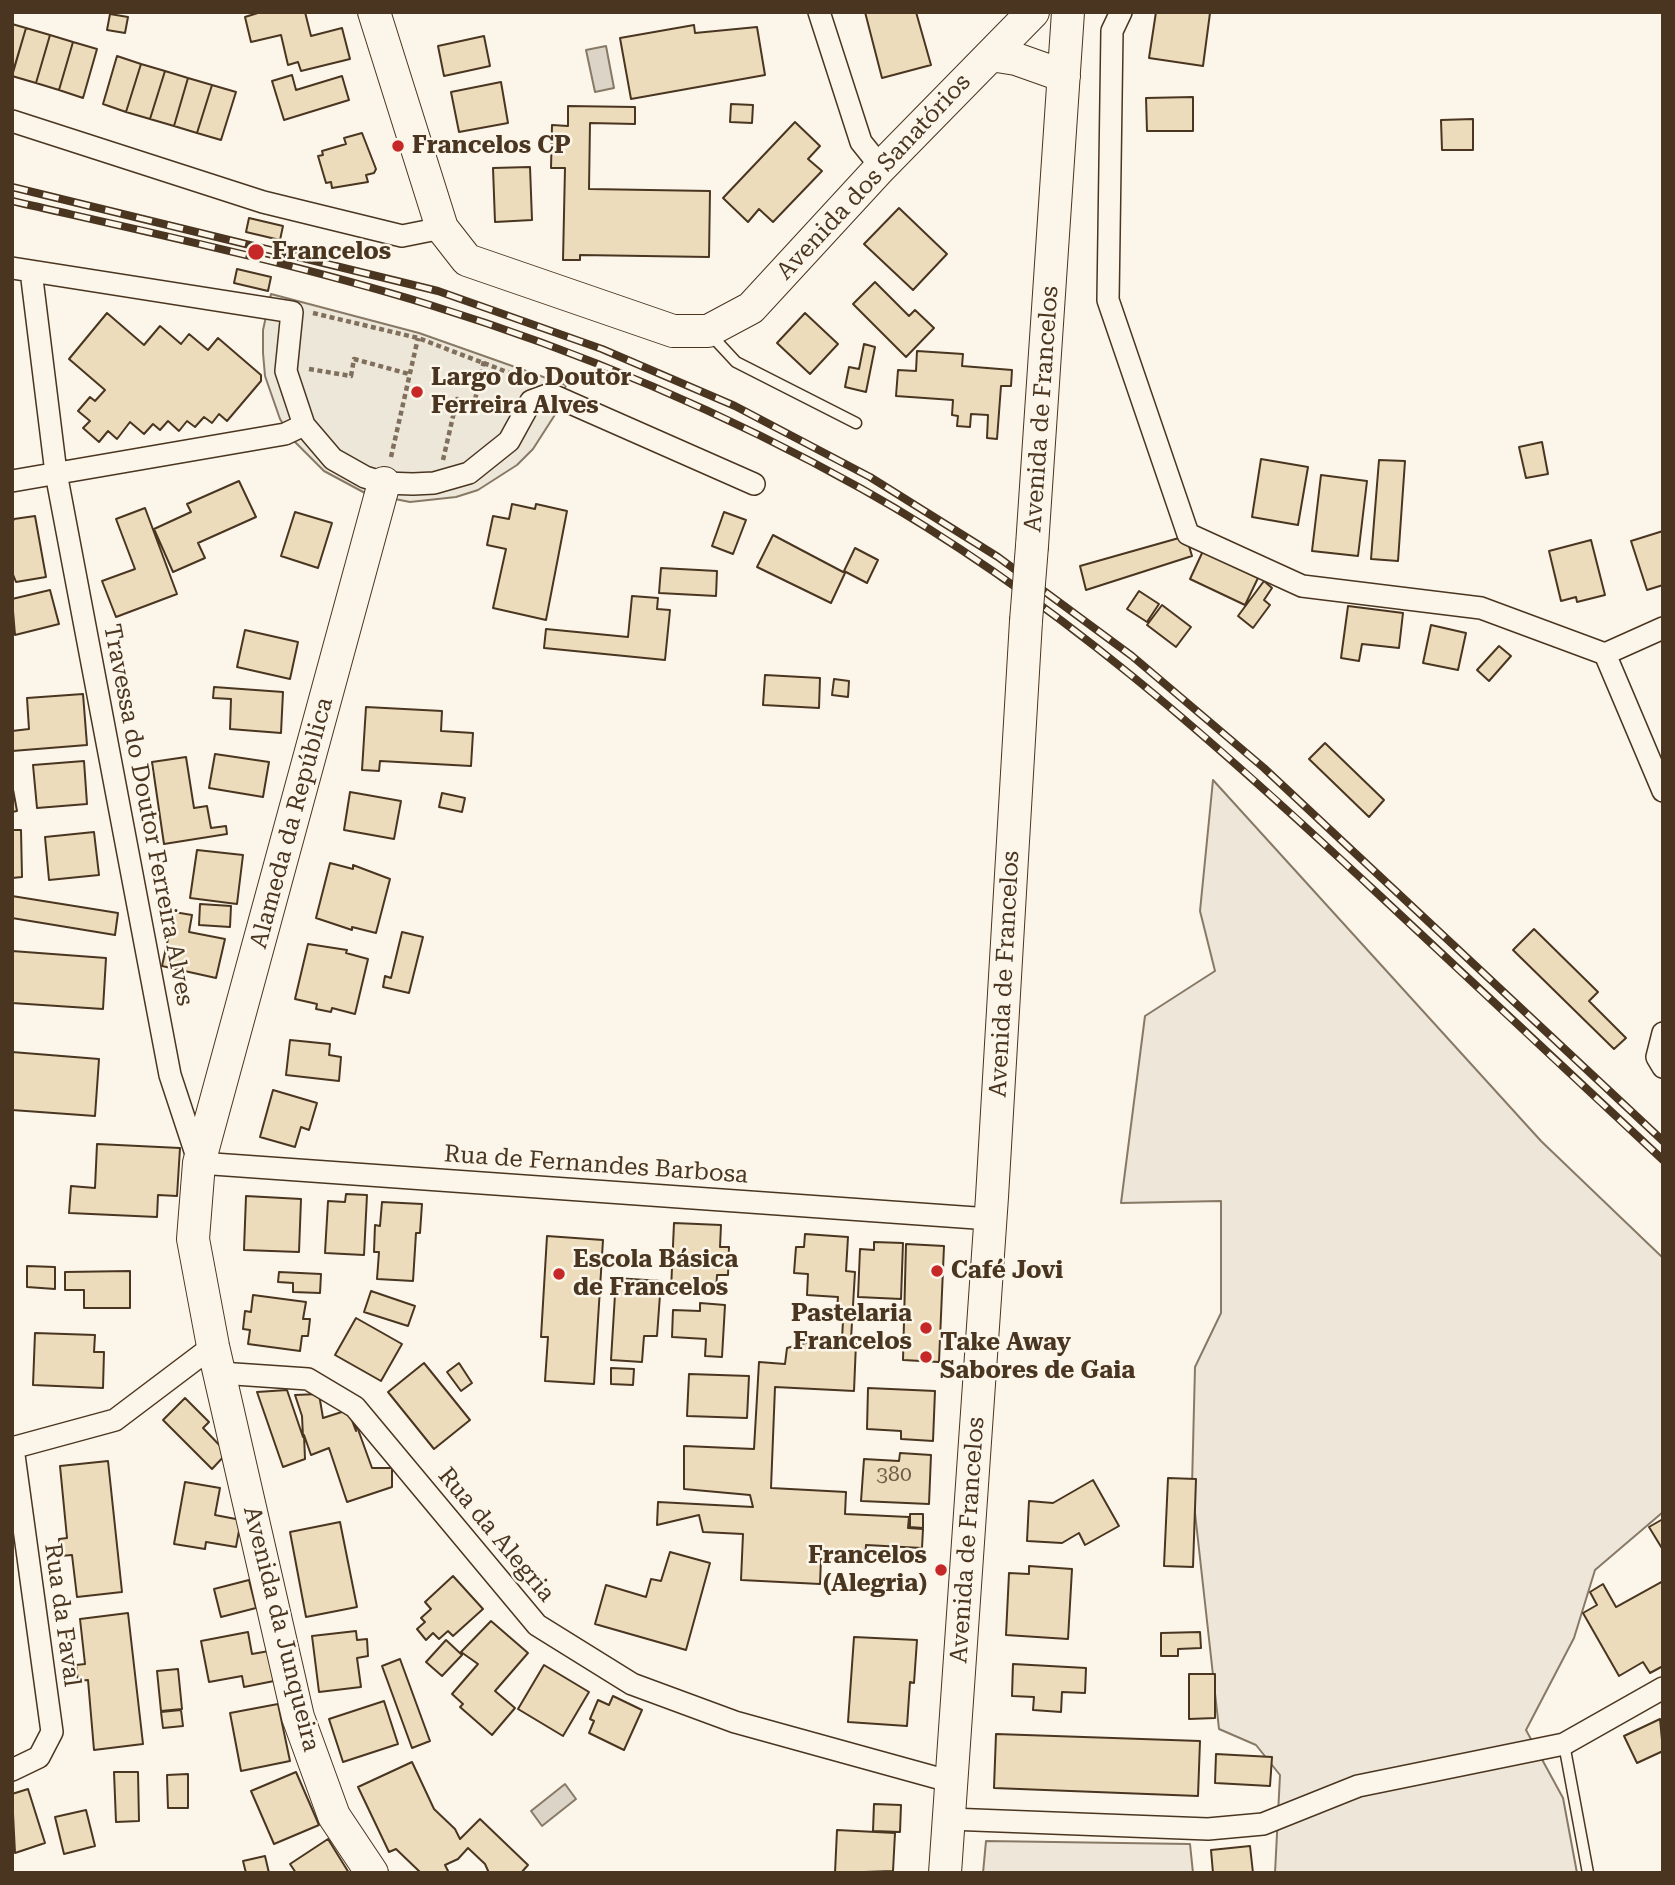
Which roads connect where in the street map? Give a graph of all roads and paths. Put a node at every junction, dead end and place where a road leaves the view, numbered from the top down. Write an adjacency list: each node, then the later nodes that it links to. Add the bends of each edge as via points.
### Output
1 (374, 12): 10 (main road)
2 (819, 12): 9 (street, via 861,142)
3 (1033, 12): 6 (main road, Avenida dos Sanatórios)
4 (1068, 12): 7 (main road, Avenida de Francelos)
5 (1121, 12): 27 (street, via 1112,31 1108,300 1188,534 1302,586 1481,608)
6 (991, 55): 7 (main road); 9 (main road, Avenida dos Sanatórios)
7 (1064, 76): 32 (main road, Avenida de Francelos, bridge)
8 (12, 121): 10 (street, via 263,202 402,236)
9 (881, 167): 13 (main road, Avenida dos Sanatórios, via 751,308)
10 (442, 228): 13 (main road, via 467,260 673,331)
11 (22, 270): 20 (street, via 292,312 286,371); 22 (street)
12 (313, 313): 14 (path)
13 (708, 331): 19 (lane, via 736,362)
14 (418, 338): 15 (path); 17 (path)
15 (484, 361): 18 (path); 21 (path, via 474,404 457,399)
16 (306, 368): 17 (path, via 351,376 354,359)
17 (409, 374): 24 (path)
18 (550, 394): 24 (street, via 531,401 509,441 469,473 434,483); 25 (street)
19 (856, 423)
20 (304, 425): 22 (street, via 285,434); 24 (street, via 333,459)
21 (442, 464)
22 (56, 473): 23 (street); 31 (street, Travessa do Doutor Ferreira Alves, via 170,1076)
23 (12, 481)
24 (384, 483): 31 (main road, Alameda da República)
25 (754, 484)
26 (1663, 628): 27 (street)
27 (1605, 654): 28 (street)
28 (1663, 792)
29 (1663, 1033): 30 (street, via 1657,1057)
30 (1663, 1068)
31 (199, 1163): 32 (street, Rua de Fernandes Barbosa); 33 (main road, Alameda da República, via 193,1239)
32 (990, 1219): 38 (main road, Avenida de Francelos)
33 (216, 1360): 34 (street, via 115,1420); 38 (street, Rua da Alegria, via 309,1379 355,1407 537,1625 632,1684 735,1722); 40 (main road, Avenida da Junqueira, via 298,1717 334,1816)
34 (13, 1448): 37 (street, Rua da Faval, via 52,1732 39,1758)
35 (1663, 1688): 36 (street)
36 (1564, 1744): 39 (street, via 1358,1786 1263,1824 1208,1829); 42 (lane)
37 (12, 1770)
38 (952, 1782): 39 (main road, Avenida de Francelos)
39 (949, 1819): 41 (main road, Avenida de Francelos)
40 (372, 1873)
41 (945, 1873)
42 (1588, 1873)

